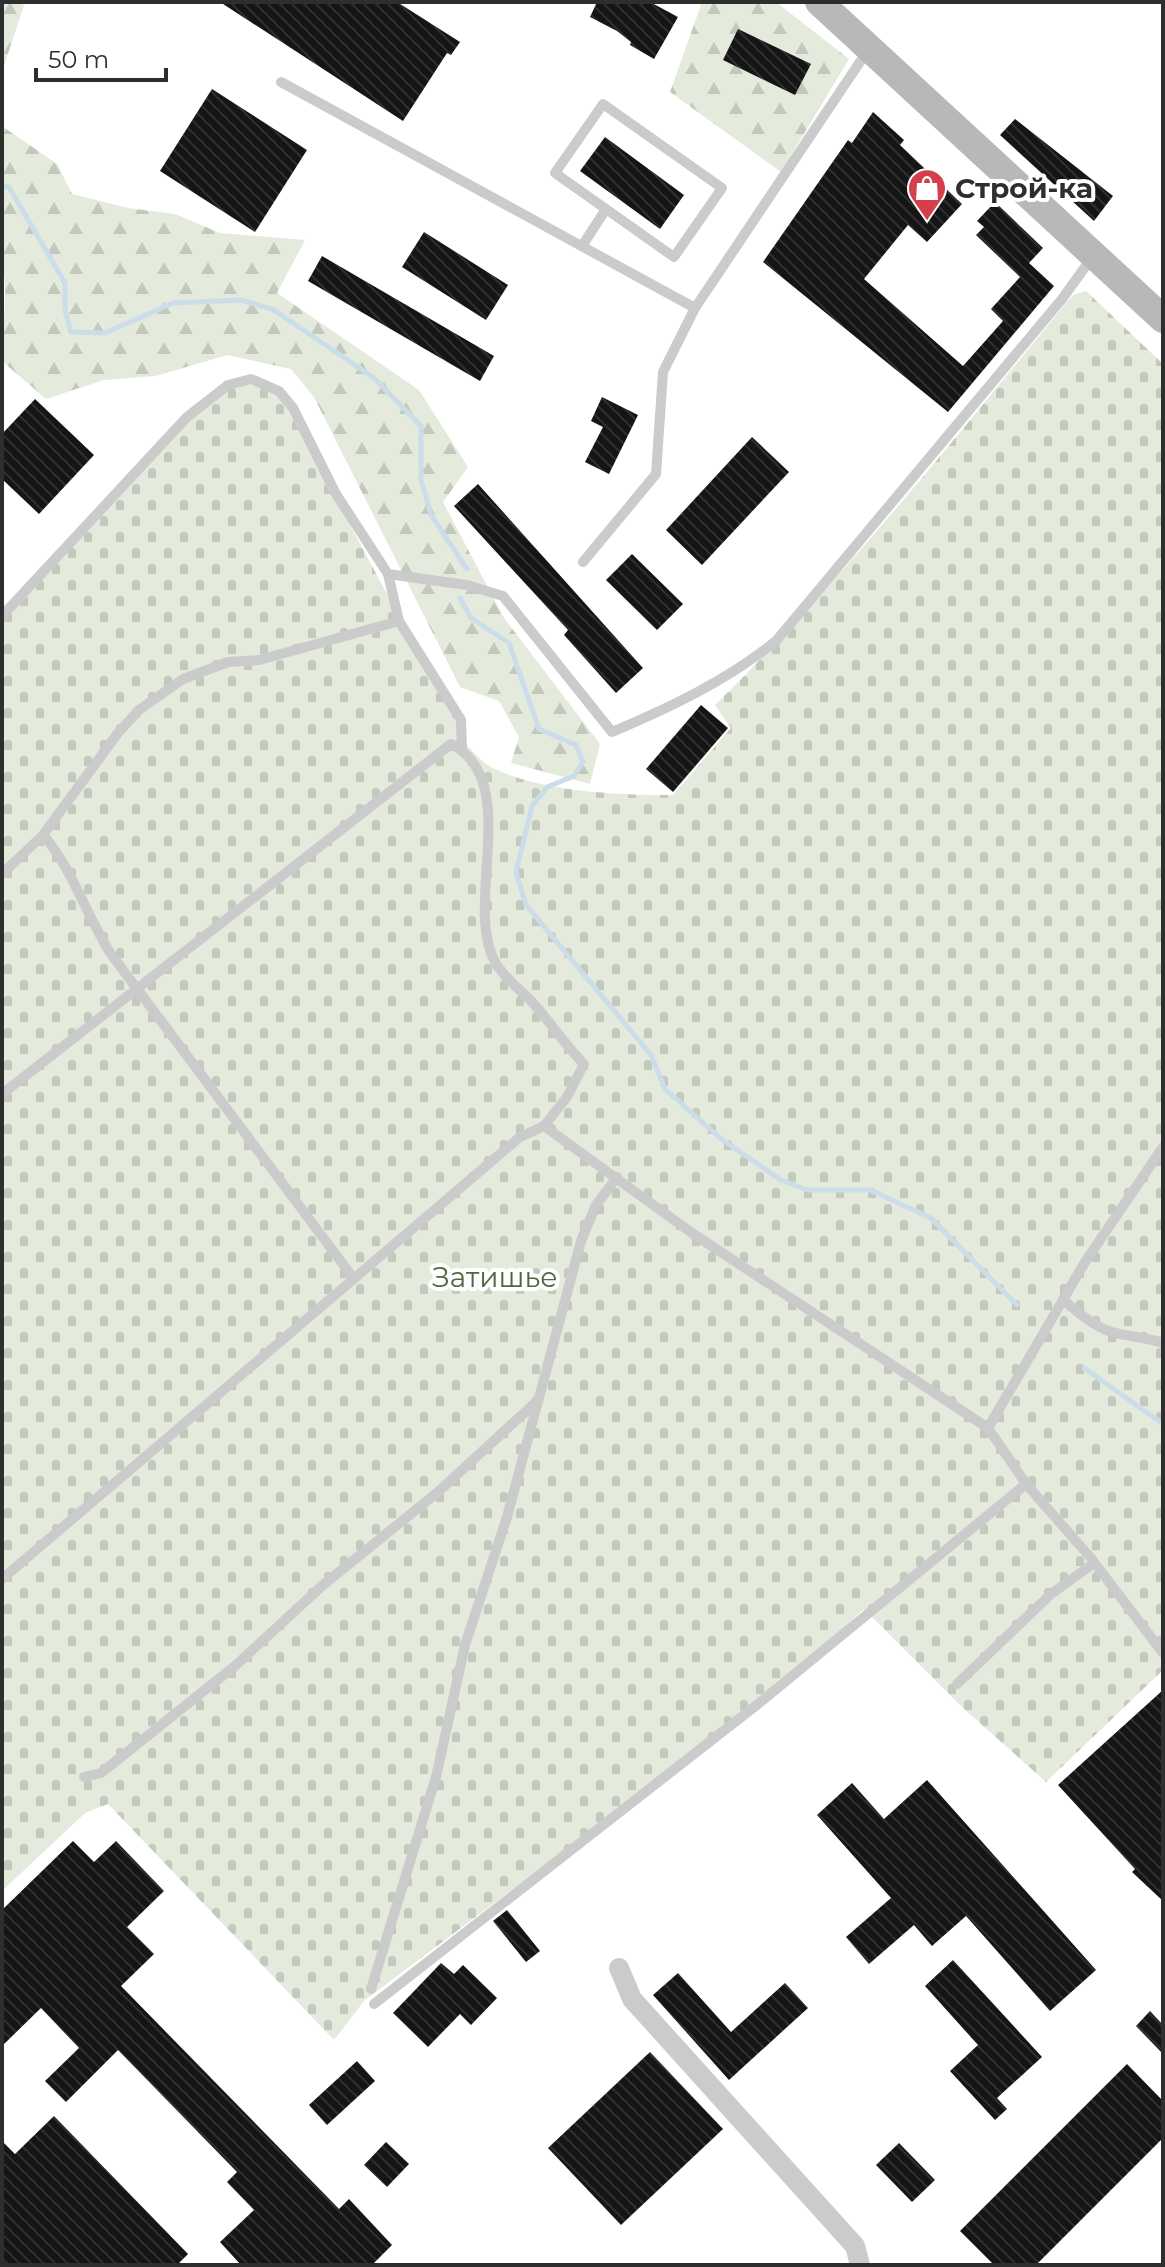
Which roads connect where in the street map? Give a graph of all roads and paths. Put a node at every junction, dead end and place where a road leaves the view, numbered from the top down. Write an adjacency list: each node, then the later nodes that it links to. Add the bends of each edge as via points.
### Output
1 (819, 2): 2 (main road)
2 (869, 48): 6 (main road); 7 (lane)
3 (281, 82): 5 (lane)
4 (606, 209): 4 (lane, via 555,173 603,104 722,188 674,257); 5 (lane)
5 (582, 246): 7 (lane)
6 (1094, 255): 8 (main road); 10 (lane, via 776,641 681,703 612,732 503,596 467,585)
7 (695, 308): 9 (lane, via 663,372 656,474)
8 (1163, 319)
9 (583, 562)
10 (388, 574): 11 (lane, via 336,494 293,408 279,391 251,379 228,385 187,417); 12 (lane)
11 (2, 616)
12 (399, 621): 13 (lane, via 461,720); 14 (lane, via 259,660 228,662 183,679 139,710 118,733)
13 (462, 749): 16 (lane, via 451,744 427,761); 18 (lane, via 479,772 486,804 483,914 496,963 584,1064)
14 (43, 835): 15 (lane); 16 (lane, via 90,922)
15 (2, 874)
16 (137, 991): 17 (lane); 21 (lane)
17 (2, 1094)
18 (544, 1126): 20 (lane); 21 (lane, via 520,1137)
19 (1163, 1147): 22 (lane)
20 (617, 1177): 24 (lane, via 596,1205 581,1241); 25 (lane, via 692,1233)
21 (354, 1279): 28 (lane)
22 (1063, 1300): 23 (lane, via 1113,1333); 25 (lane)
23 (1163, 1343)
24 (537, 1400): 31 (lane, via 235,1666 101,1773); 33 (lane, via 507,1517 465,1645 436,1777)
25 (988, 1428): 26 (lane)
26 (1026, 1484): 27 (lane); 34 (lane, via 758,1704)
27 (1094, 1563): 29 (lane); 30 (lane, via 1051,1594)
28 (2, 1579)
29 (1163, 1653)
30 (957, 1684)
31 (84, 1777)
32 (619, 1968): 35 (street, via 632,1999 855,2246)
33 (371, 1989)
34 (374, 2004)
35 (860, 2265)

